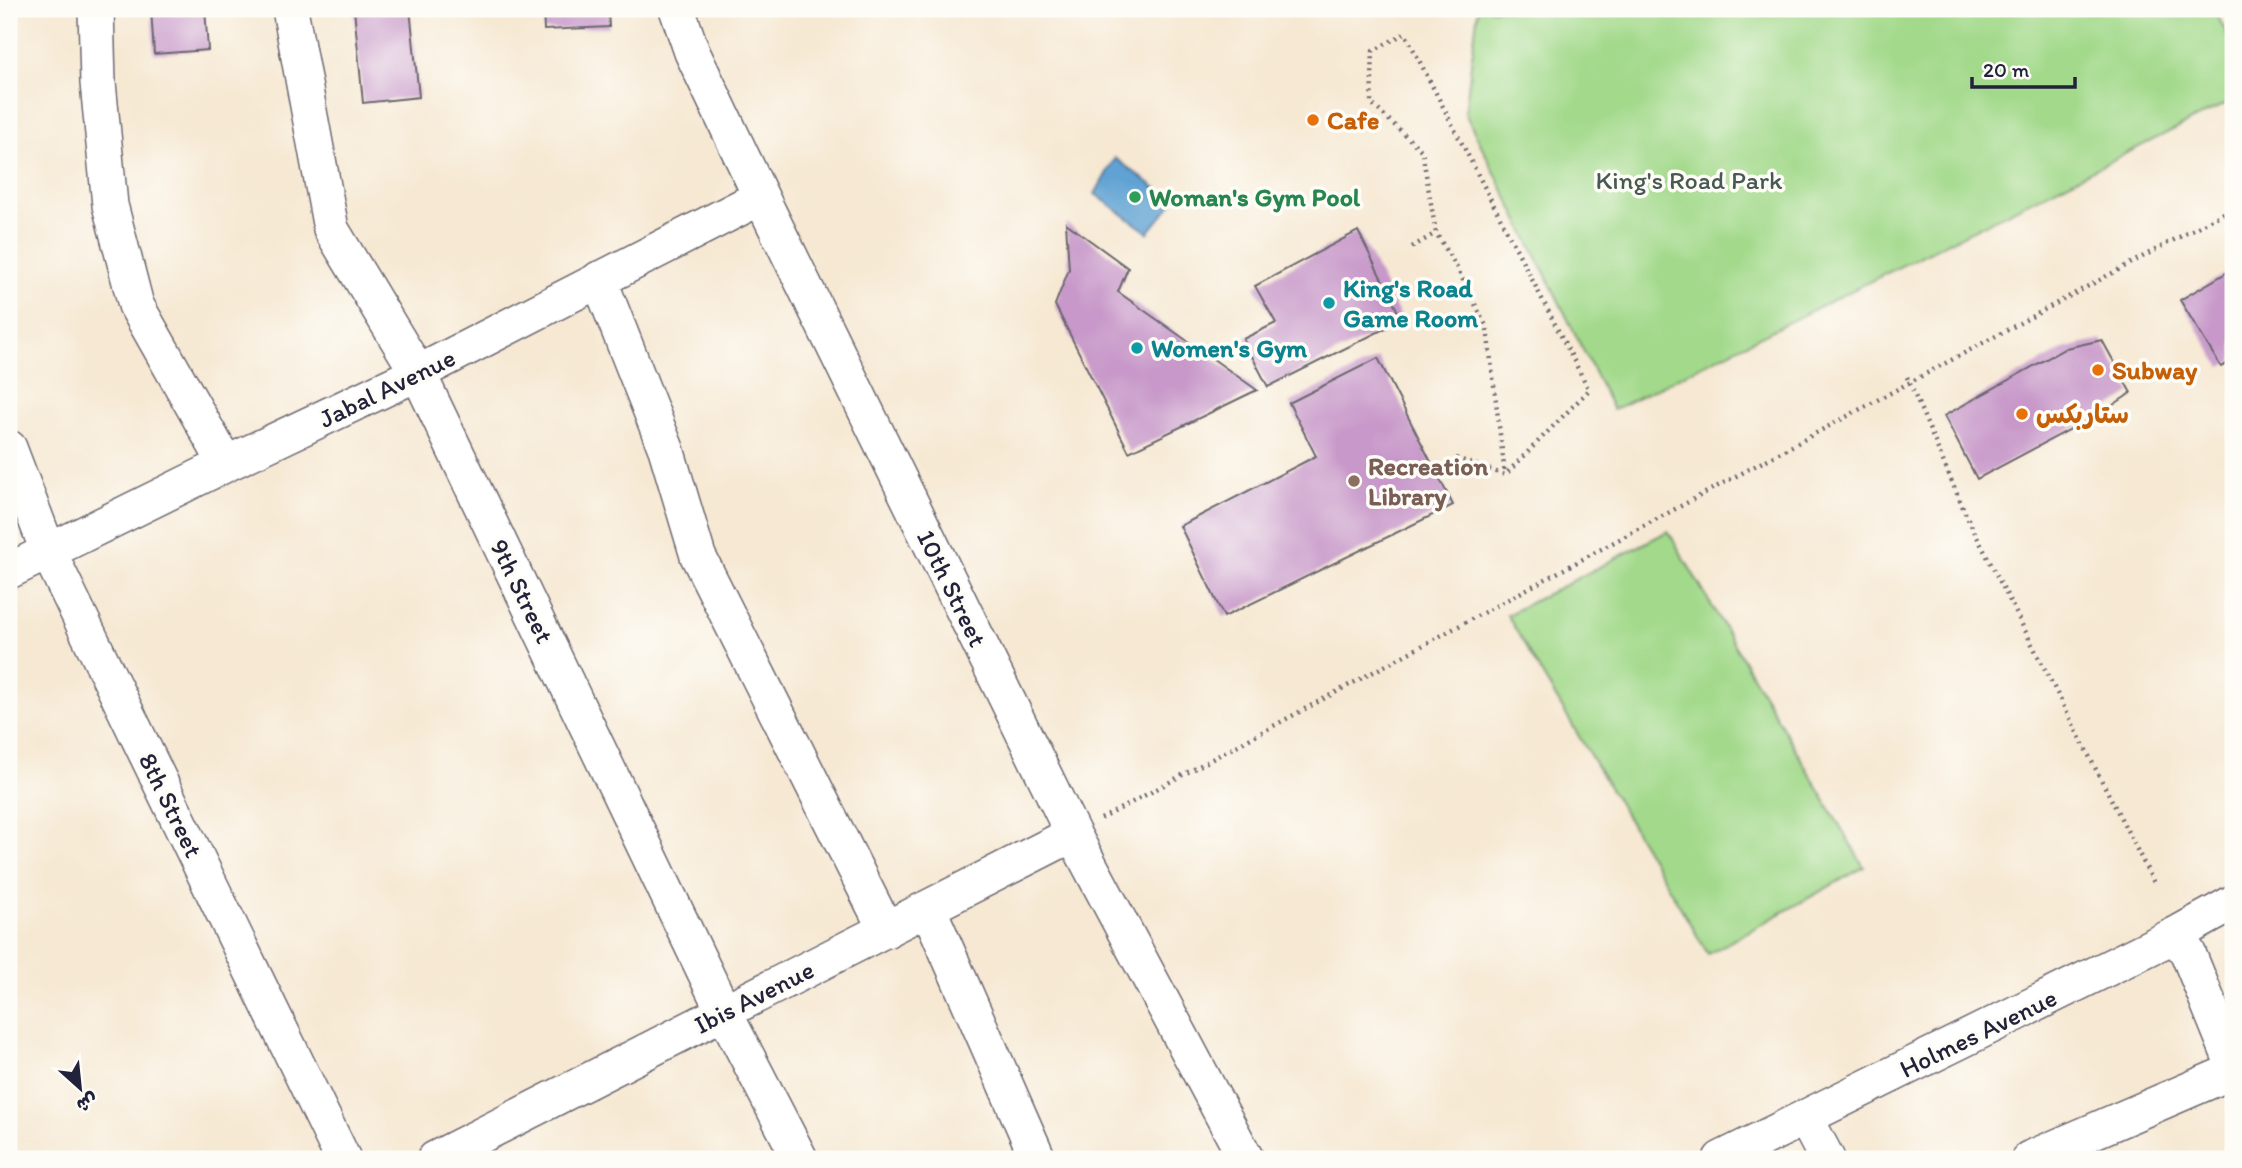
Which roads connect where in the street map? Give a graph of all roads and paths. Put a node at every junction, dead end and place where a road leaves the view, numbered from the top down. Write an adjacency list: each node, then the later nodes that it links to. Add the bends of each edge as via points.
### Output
1 (96, 9): 13 (street, via 110,205 136,305)
2 (290, 9): 9 (street, 9th Street, via 331,229)
3 (677, 9): 4 (street, 10th Street, via 692,52)
4 (761, 197): 8 (street, Jabal Avenue); 17 (street, 10th Street)
5 (2233, 208): 17 (path)
6 (1436, 233): 7 (path); 14 (path, via 1487,328); 14 (path, via 1422,151 1371,103 1373,51 1405,33 1589,390)
7 (1412, 247)
8 (599, 279): 9 (street, Jabal Avenue); 21 (street, via 666,449 698,556)
9 (418, 373): 13 (street, Jabal Avenue); 23 (street, 9th Street)
10 (1907, 377): 18 (path, via 1967,517)
11 (9, 448): 15 (street, 8th Street)
12 (1456, 458): 14 (path)
13 (226, 464): 15 (street, Jabal Avenue)
14 (1505, 475)
15 (48, 551): 16 (street, Jabal Avenue); 28 (street, 8th Street)
16 (9, 571)
17 (1073, 834): 20 (street, Ibis Avenue); 32 (street, 10th Street)
18 (2154, 883)
19 (2233, 903): 22 (street, Holmes Avenue)
20 (928, 908): 21 (street, Ibis Avenue); 31 (street)
21 (886, 930): 23 (street, Ibis Avenue)
22 (2175, 935): 24 (street, via 2188,953); 26 (street, Holmes Avenue)
23 (724, 1012): 29 (street, Ibis Avenue); 30 (street, 9th Street)
24 (2233, 1064)
25 (2233, 1071): 27 (street)
26 (1806, 1119): 33 (street, Holmes Avenue); 34 (street)
27 (2048, 1155)
28 (343, 1159)
29 (435, 1159)
30 (800, 1159)
31 (1038, 1159)
32 (1246, 1159)
33 (1721, 1159)
34 (1827, 1159)

